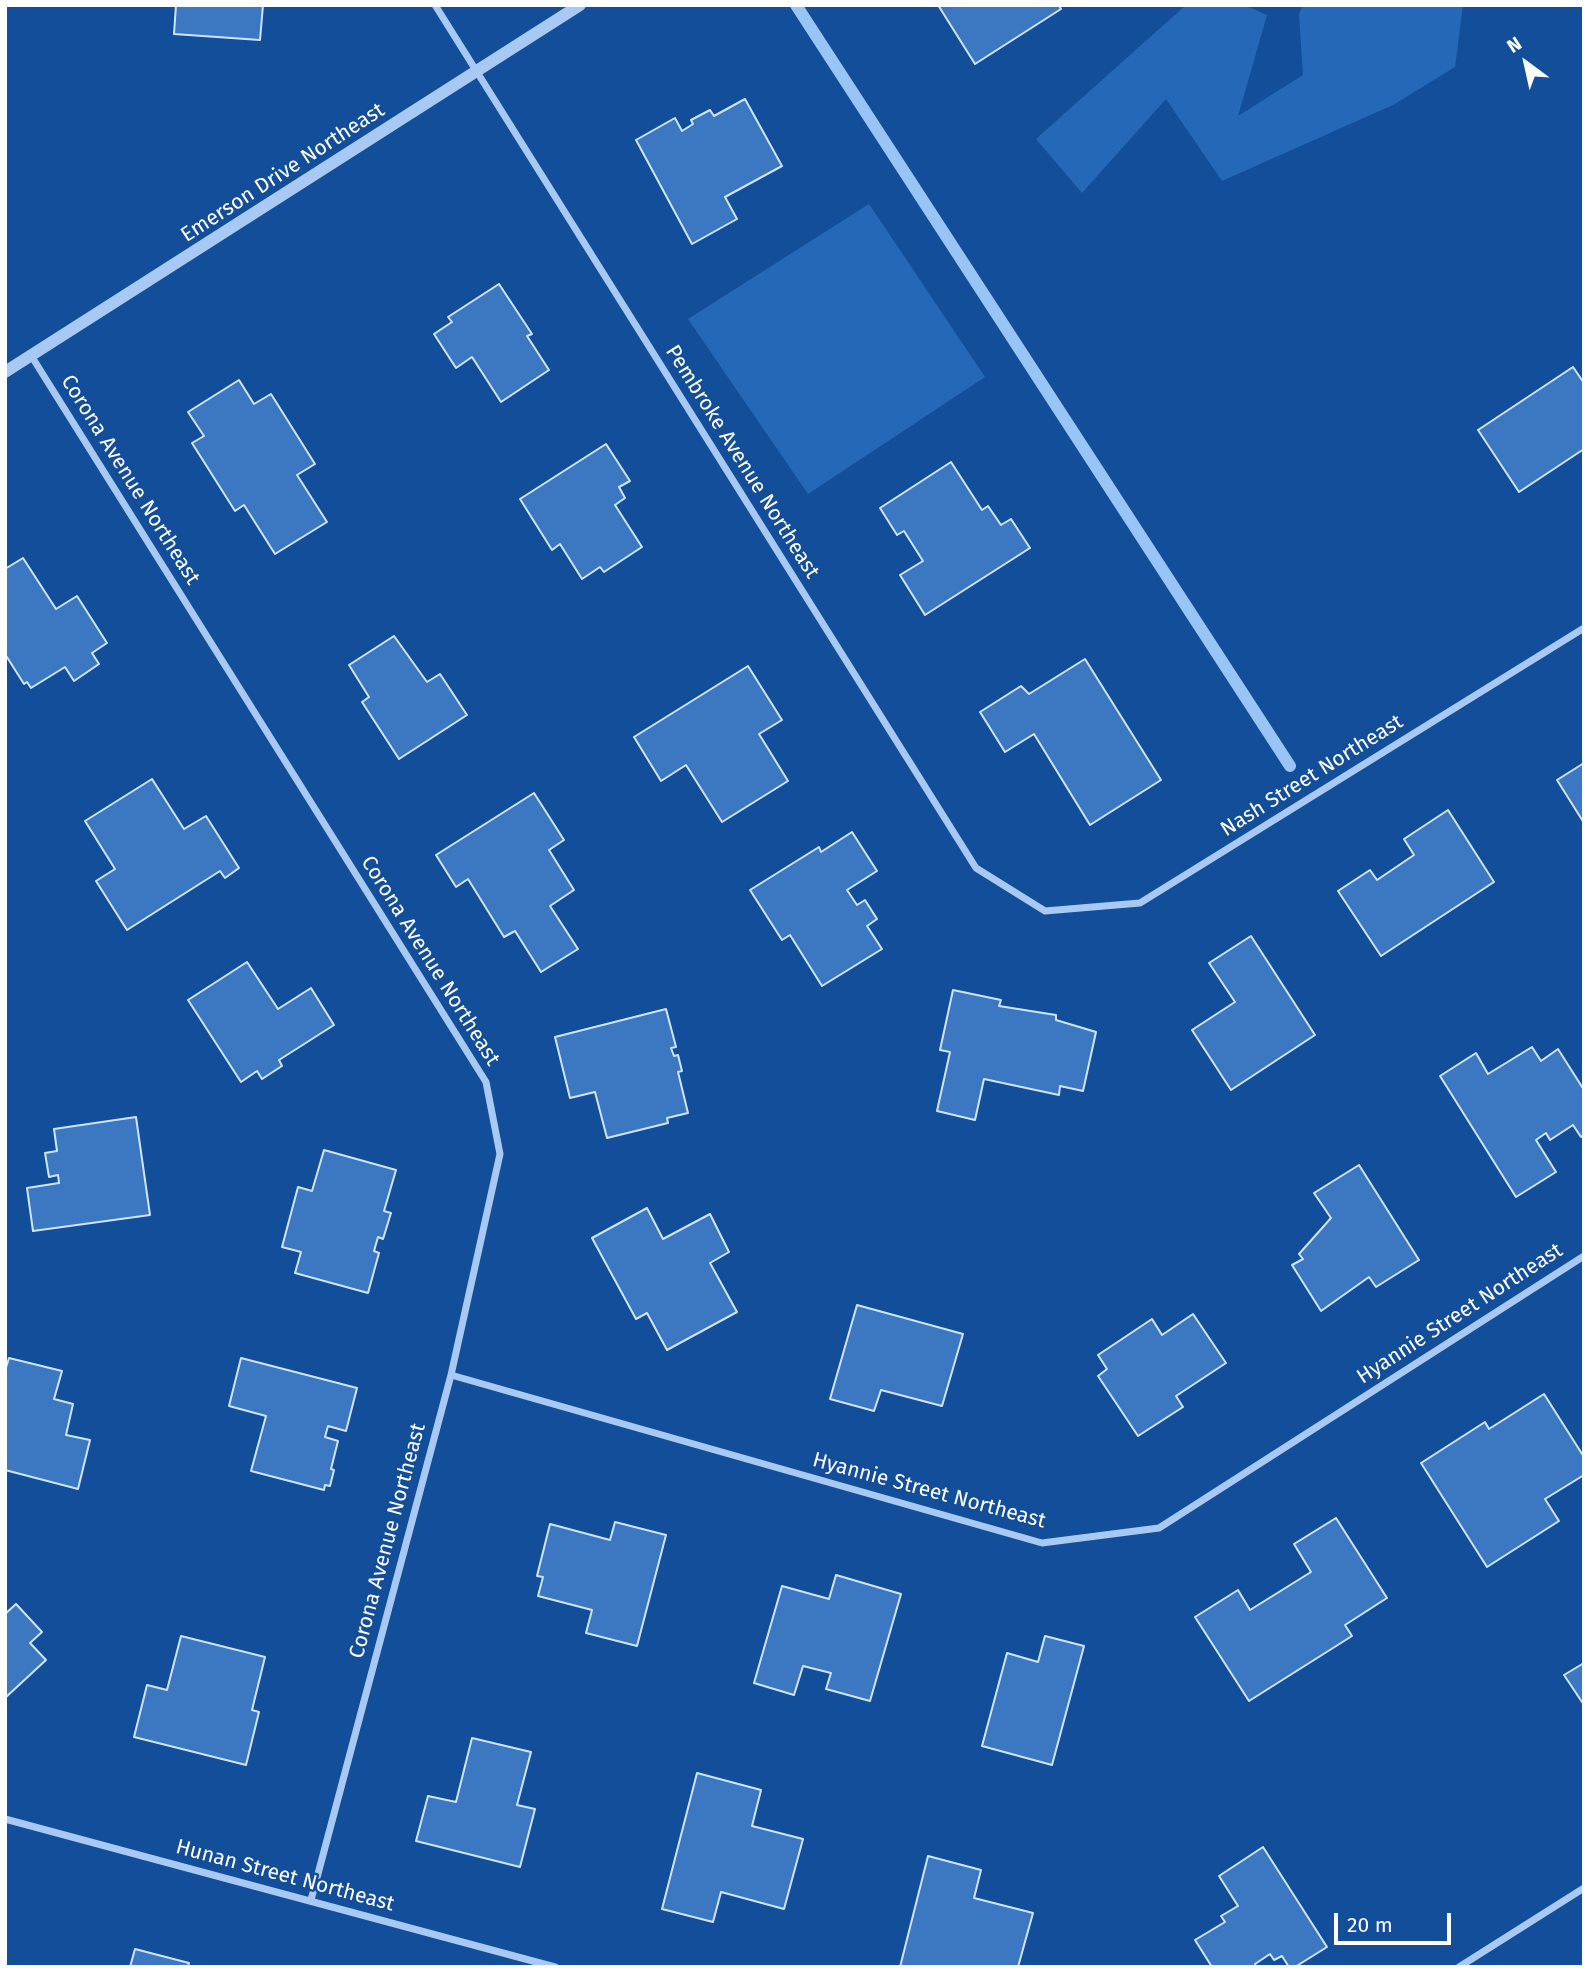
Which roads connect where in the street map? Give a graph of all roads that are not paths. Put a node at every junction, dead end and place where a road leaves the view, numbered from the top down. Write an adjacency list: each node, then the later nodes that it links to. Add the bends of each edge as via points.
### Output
1 (435, 5): 3 (street, Pembroke Avenue Northeast)
2 (580, 5): 3 (street, Emerson Drive Northeast)
3 (476, 73): 4 (street, Emerson Drive Northeast); 7 (street, Pembroke Avenue Northeast, via 976,868)
4 (32, 357): 5 (street, Emerson Drive Northeast); 9 (street, Corona Avenue Northeast, via 486,1082 500,1153)
5 (5, 372)
6 (1584, 628): 7 (street, Nash Street Northeast, via 1140,903)
7 (1045, 911)
8 (1584, 1256): 9 (street, Hyannie Street Northeast, via 1158,1528 1042,1543)
9 (451, 1375): 12 (street, Corona Avenue Northeast)
10 (5, 1819): 12 (street, Hunan Street Northeast)
11 (1584, 1888): 14 (street)
12 (311, 1900): 13 (street, Hunan Street Northeast)
13 (555, 1967)
14 (1459, 1967)

